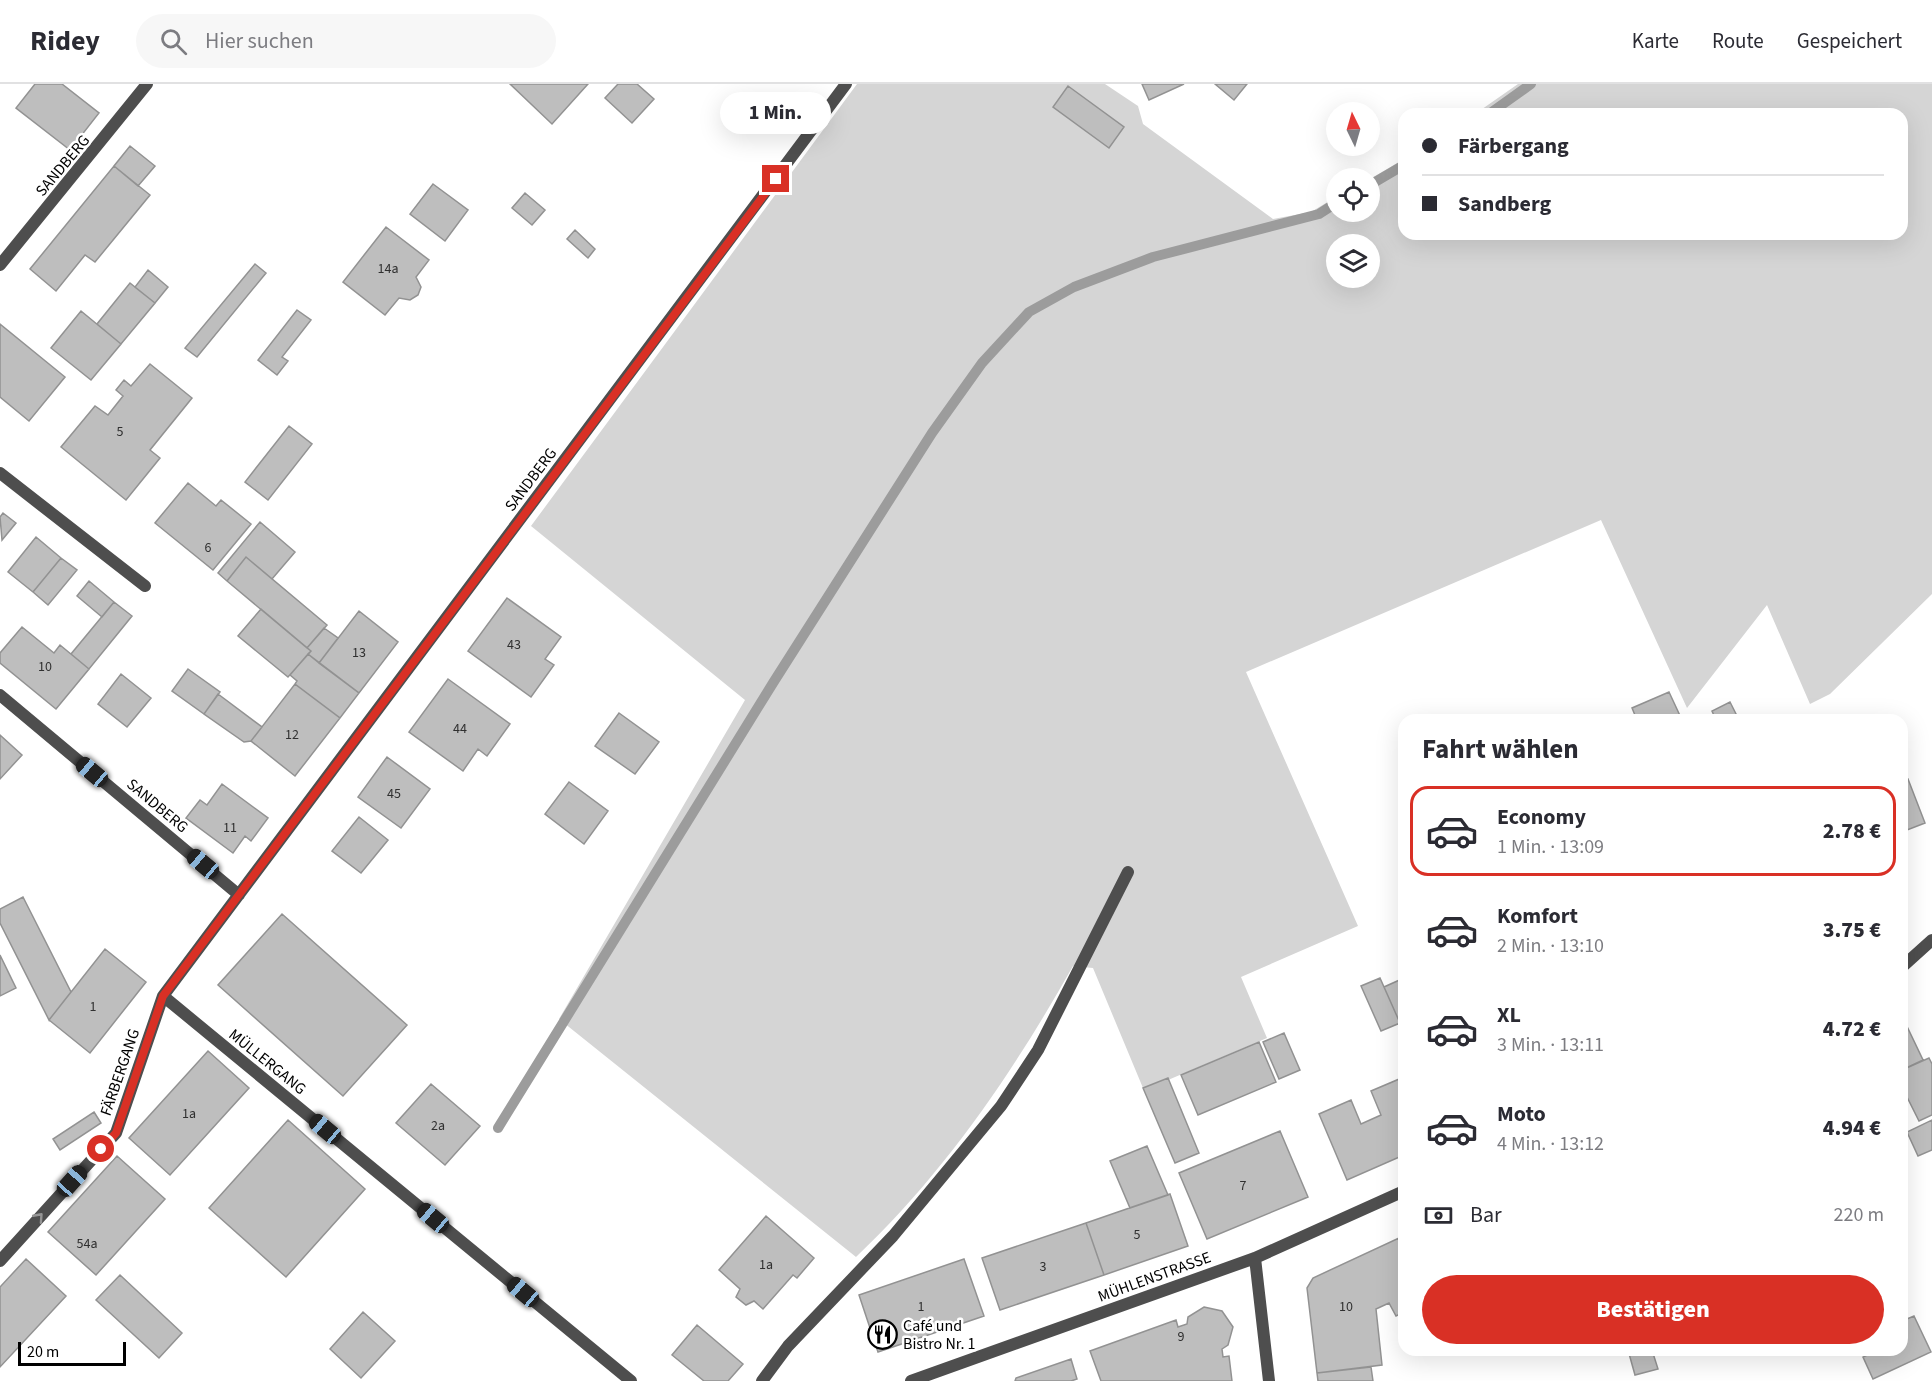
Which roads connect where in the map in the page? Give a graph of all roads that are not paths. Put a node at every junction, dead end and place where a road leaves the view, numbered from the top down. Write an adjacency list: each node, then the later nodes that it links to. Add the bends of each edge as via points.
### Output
1 (147, 84): 3 (street, SANDBERG)
2 (846, 84): 8 (street, SANDBERG)
3 (0, 265)
4 (0, 473): 5 (street)
5 (145, 586)
6 (0, 695): 8 (street, SANDBERG)
7 (1128, 872): 16 (street, via 1038,1050 1001,1106 893,1236 788,1346)
8 (239, 894): 11 (street, SANDBERG)
9 (1932, 940): 10 (street)
10 (1908, 962)
11 (163, 996): 14 (street, FÄRBERGANG, one-way to 11, via 116,1133); 15 (street, MÜLLERGANG)
12 (1398, 1194): 13 (street, MÜHLENSTRASSE)
13 (1255, 1258): 17 (street, MÜHLENSTRASSE); 18 (street)
14 (0, 1261)
15 (631, 1381)
16 (762, 1381)
17 (911, 1381)
18 (1269, 1381)

